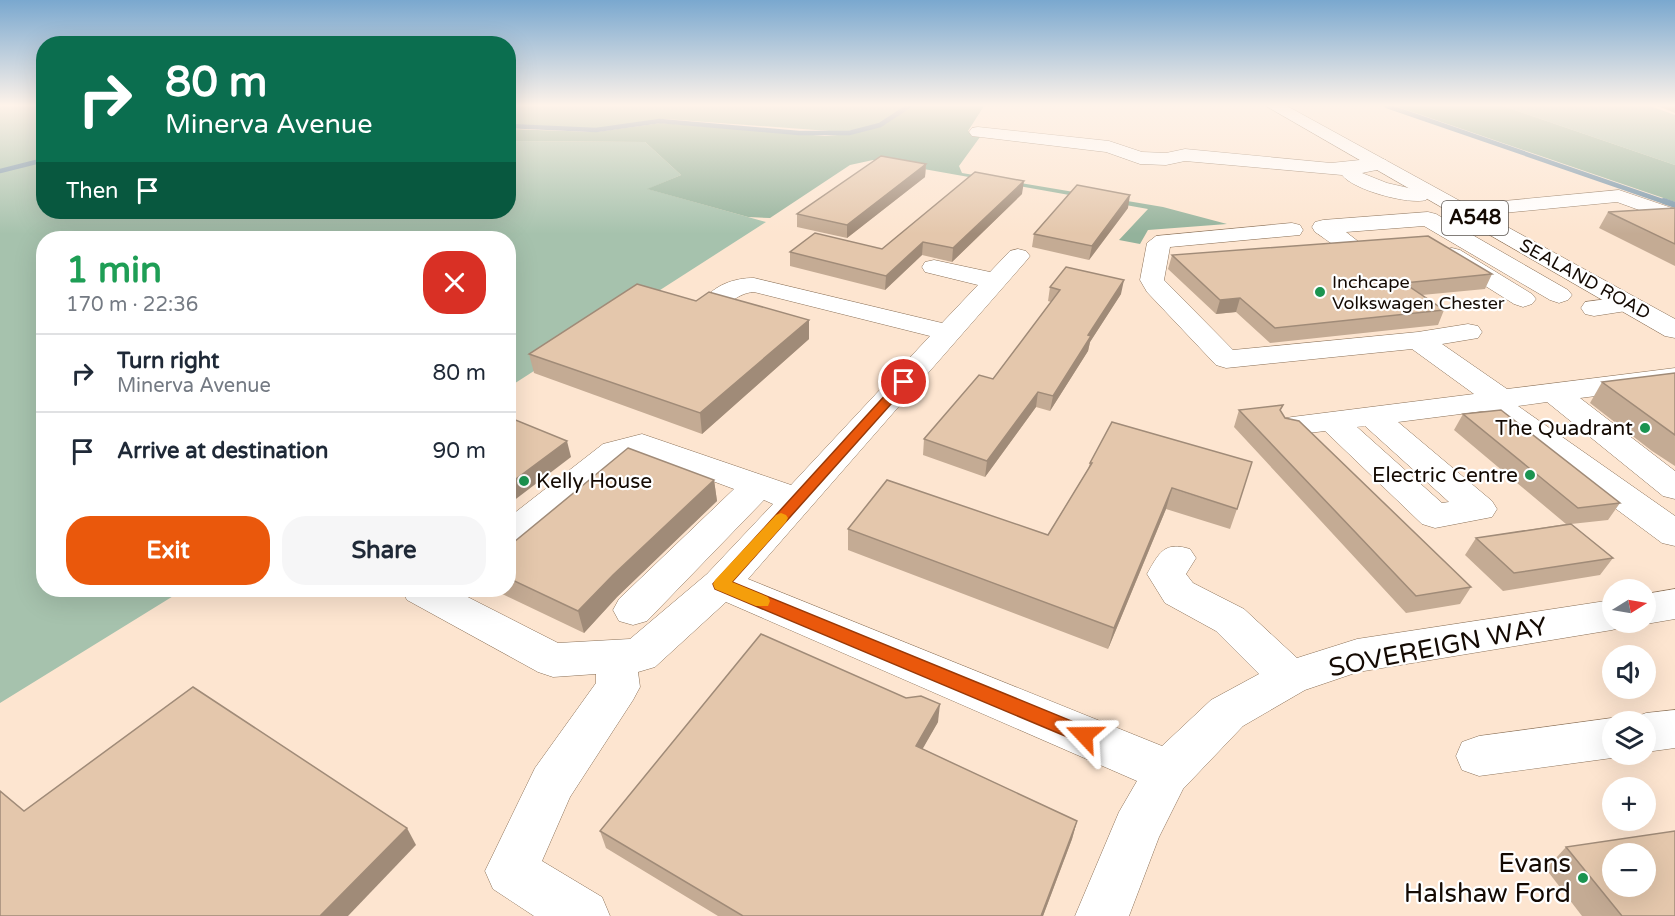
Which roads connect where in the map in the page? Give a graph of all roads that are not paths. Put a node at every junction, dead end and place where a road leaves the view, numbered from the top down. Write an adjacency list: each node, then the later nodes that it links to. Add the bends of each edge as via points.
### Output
1 (1114, 149): 4 (street, via 1140,158 1185,155)
2 (1351, 149): 3 (street, SEALAND ROAD / A548)
3 (1379, 164): 4 (street); 5 (street, SEALAND ROAD / A548)
4 (1348, 169): 5 (street, via 1353,177 1364,182)
5 (1427, 195): 6 (street, SEALAND ROAD / A548); 8 (street)
6 (1462, 211): 7 (street, via 1619,196); 14 (street, SEALAND ROAD / A548)
7 (1675, 216)
8 (1302, 228): 9 (street); 19 (street, via 1164,241 1159,243 1152,280 1226,359)
9 (1352, 246): 11 (street, via 1323,227 1428,219); 12 (street, via 1427,240)
10 (934, 267): 18 (street, via 1006,269)
11 (1559, 296)
12 (1523, 299)
13 (715, 302): 18 (street, via 741,285 754,285)
14 (1630, 304): 15 (street); 16 (street, SEALAND ROAD / A548)
15 (1594, 308)
16 (1669, 322)
17 (1468, 332): 19 (street)
18 (948, 333): 28 (street)
19 (1418, 340): 22 (street)
20 (1675, 377): 21 (street)
21 (1554, 393): 22 (street); 27 (street)
22 (1497, 401): 23 (street); 30 (street)
23 (1372, 416): 24 (street); 24 (street, via 1479,509 1435,516)
24 (1332, 421): 25 (street)
25 (1292, 426)
26 (759, 485): 28 (street); 29 (street, via 642,444 615,451); 34 (street)
27 (1675, 488)
28 (798, 500): 32 (street)
29 (516, 530)
30 (1675, 534)
31 (1177, 558): 37 (street, via 1167,574 1179,593 1230,620)
32 (721, 584): 36 (street, via 640,655); 42 (street, via 1148,762)
33 (442, 597): 36 (street, via 553,660)
34 (633, 610)
35 (1602, 617): 37 (street, SOVEREIGN WAY, via 1357,656)
36 (616, 657): 43 (street, via 618,687 552,783 512,871)
37 (1290, 678): 42 (street, SOVEREIGN WAY, via 1227,713)
38 (1675, 729): 39 (street)
39 (1656, 732)
40 (1602, 739): 41 (street)
41 (1479, 756)
42 (1166, 774): 44 (street, SOVEREIGN WAY, via 1137,829)
43 (583, 916)
44 (1102, 916)

